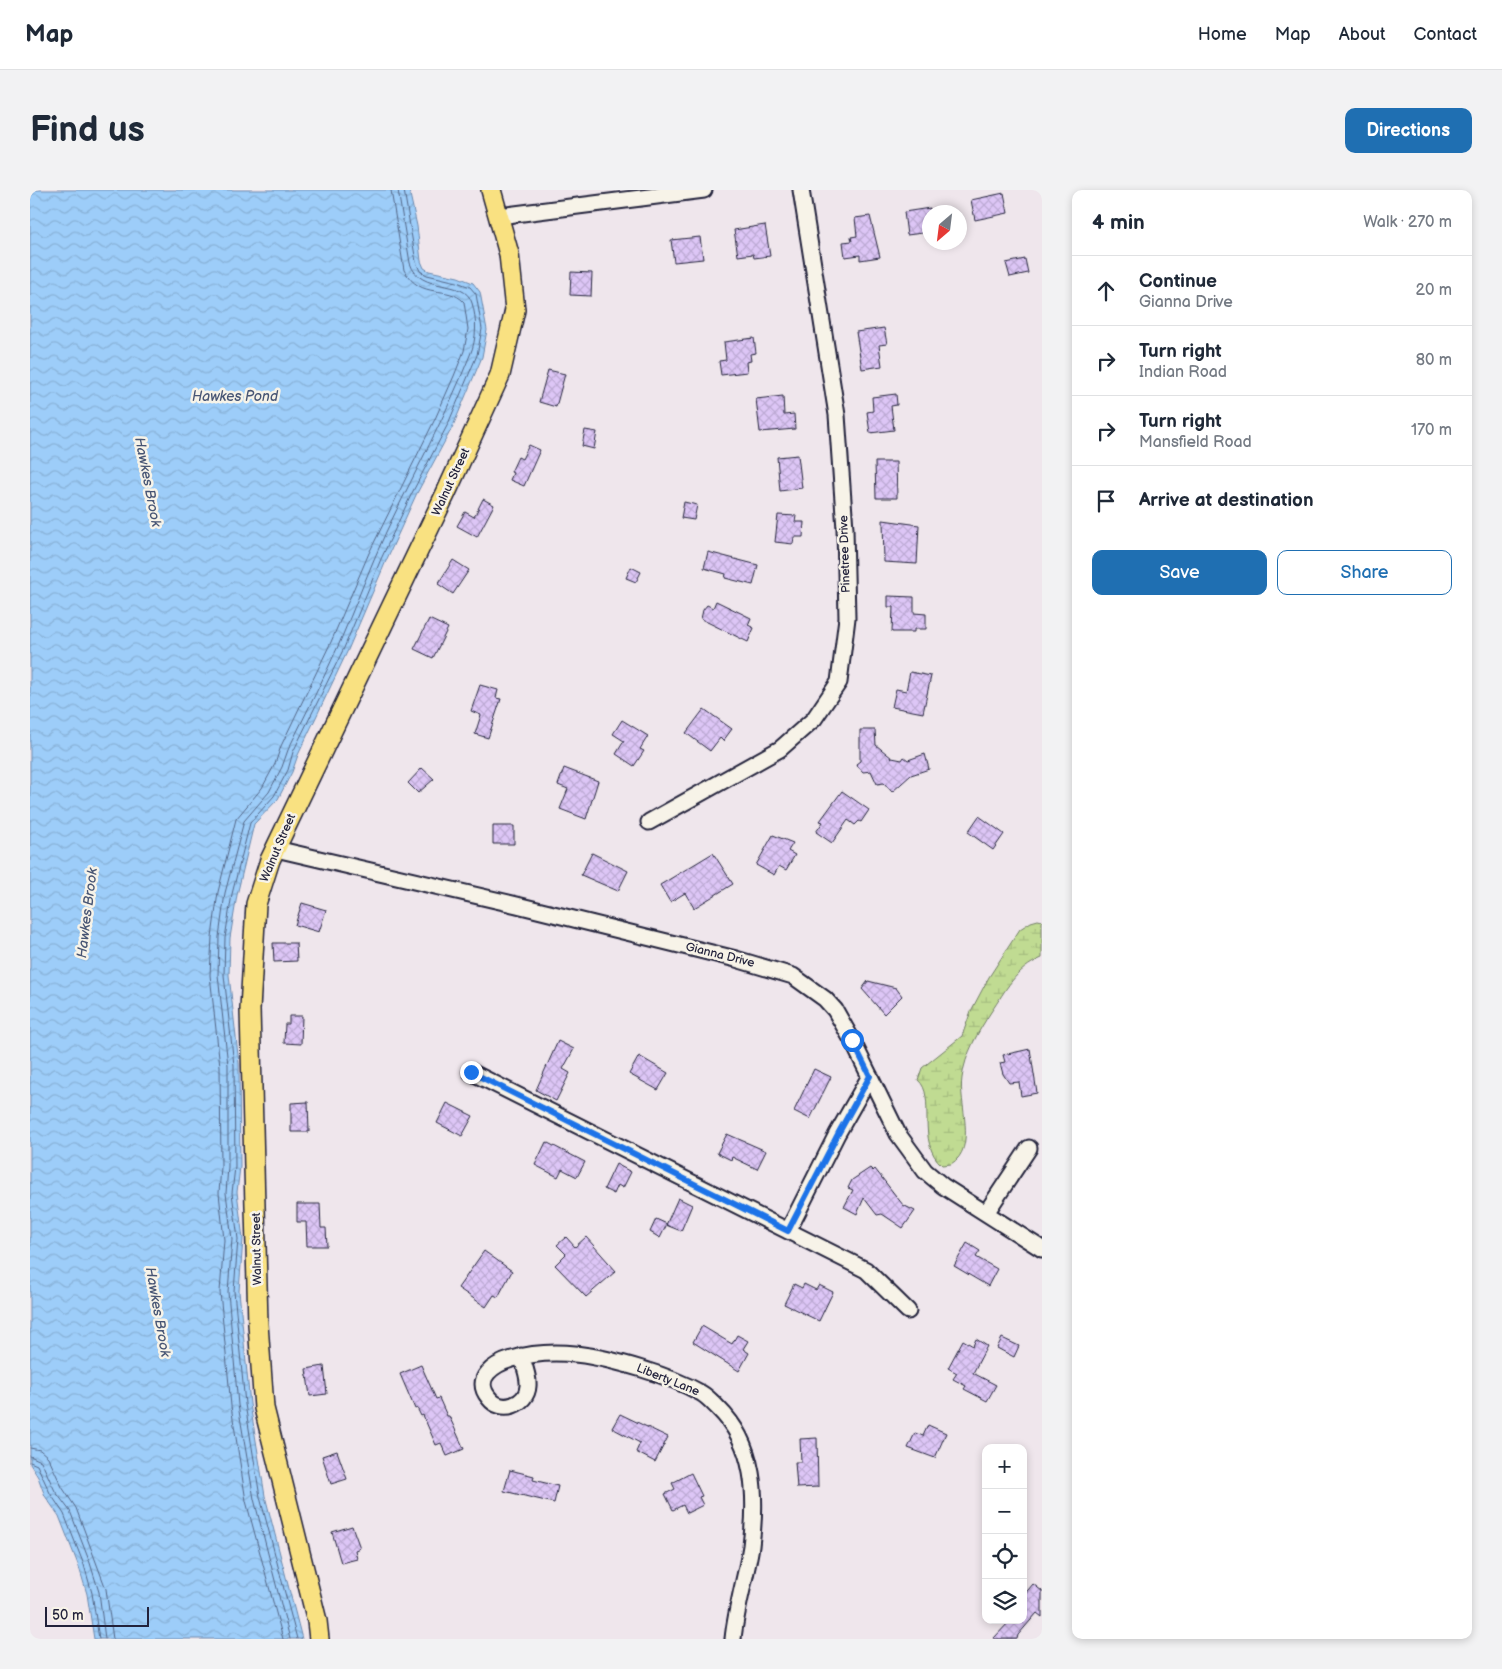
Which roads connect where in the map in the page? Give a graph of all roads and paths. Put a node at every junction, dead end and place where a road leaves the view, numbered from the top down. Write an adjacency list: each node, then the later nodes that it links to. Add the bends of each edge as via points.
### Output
1 (491, 190): 4 (main road, Walnut Street)
2 (704, 190): 4 (street)
3 (801, 190): 5 (street, Pinetree Drive, via 838,425 847,618 839,682 814,719 780,749)
4 (499, 216): 6 (main road, Walnut Street, via 510,254 514,310 500,375)
5 (649, 822)
6 (276, 849): 8 (street, Gianna Drive, via 517,904 793,976 818,993 835,1010); 15 (main road, Walnut Street, via 256,904 250,1009 258,1324 264,1408)
7 (471, 1072): 11 (street)
8 (870, 1076): 10 (street, Gianna Drive, via 898,1134 920,1166 942,1186); 11 (street)
9 (1029, 1148): 10 (street)
10 (986, 1214): 12 (street, Gianna Drive)
11 (788, 1231): 13 (street, via 866,1270)
12 (1042, 1249)
13 (908, 1311)
14 (521, 1356): 16 (street, Liberty Lane, via 580,1353 659,1374 703,1394 731,1421 748,1453 755,1498 751,1546)
15 (319, 1639)
16 (733, 1639)

